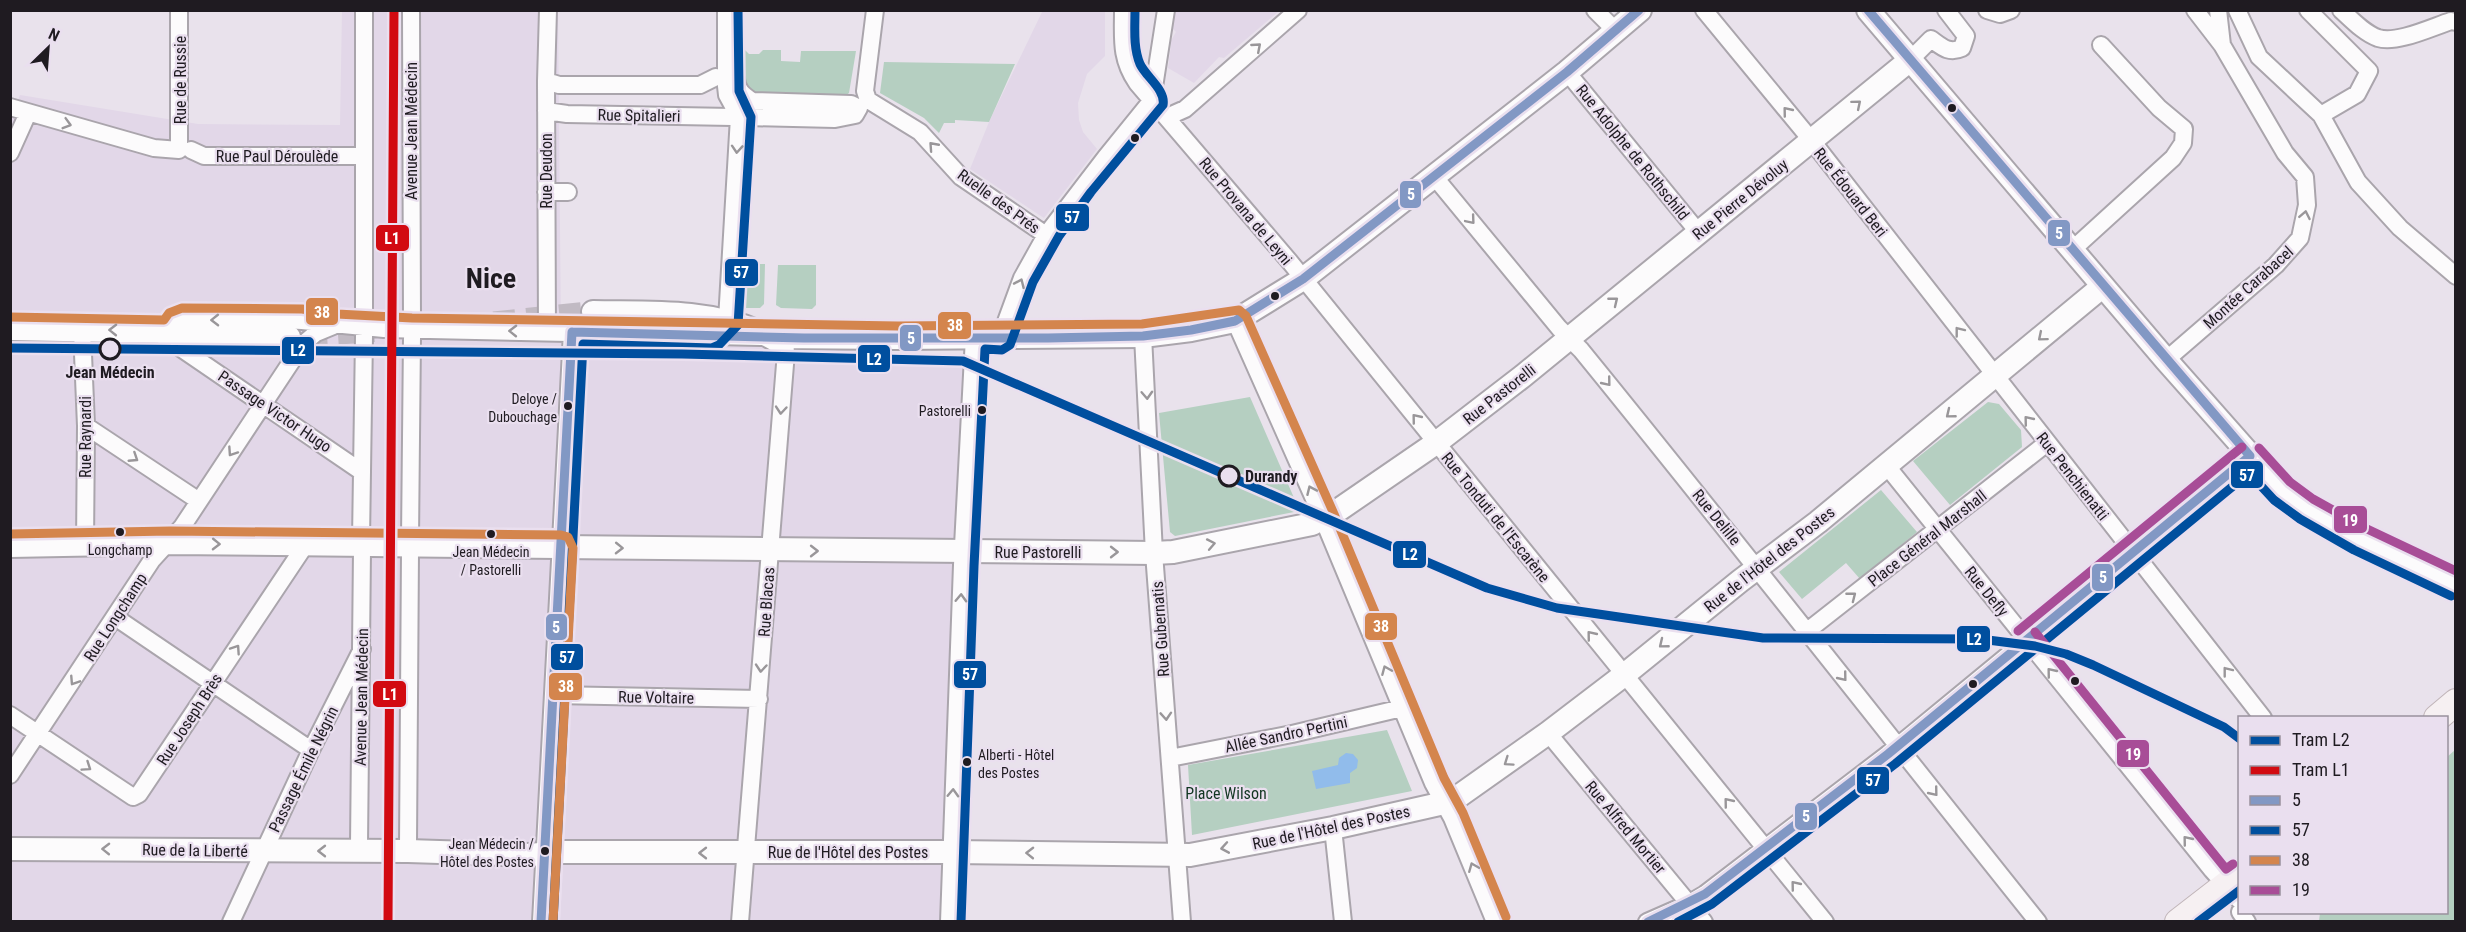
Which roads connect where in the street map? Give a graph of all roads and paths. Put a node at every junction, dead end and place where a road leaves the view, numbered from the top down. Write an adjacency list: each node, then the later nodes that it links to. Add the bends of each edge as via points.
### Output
1 (179, 10): 38 (street, Rue de Russie)
2 (364, 10): 40 (street, Avenue Jean Médecin)
3 (411, 10): 114 (street, Avenue Jean Médecin)
4 (548, 10): 30 (street, Rue Deudon)
5 (726, 10): 51 (street, one-way to 51, via 727,95 739,117)
6 (875, 10): 45 (street, Ruelle des Prés, one-way to 6, via 961,177 920,132 868,100 865,91)
7 (1123, 10): 31 (street, Rue Provana de Leyni, via 1123,55 1128,69)
8 (1166, 10): 31 (street)
9 (1298, 10): 36 (street, one-way to 9, via 1185,109)
10 (1595, 10): 23 (street)
11 (1640, 10): 23 (main road)
12 (1704, 10): 37 (street, Rue Édouard Beri, one-way to 12)
13 (1868, 10): 26 (main road)
14 (1946, 10): 26 (street, via 1966,36 1962,48 1948,51 1931,39)
15 (1988, 10): 16 (street, via 2000,14)
16 (2012, 10)
17 (2195, 10): 25 (street, Montée Carabacel)
18 (2218, 10): 25 (street)
19 (2237, 10): 35 (street, via 2259,57)
20 (2308, 10): 35 (street, via 2369,71 2357,94)
21 (2341, 10): 22 (street, via 2380,39 2393,40)
22 (2456, 22)
23 (1616, 31): 27 (main road)
24 (2101, 45): 46 (street, via 2159,108 2184,129 2185,138 2173,158)
25 (2222, 45): 67 (street, Montée Carabacel, one-way to 25, via 2276,266 2301,238 2307,205 2305,177 2285,153)
26 (1910, 60): 37 (main road, Rue Pierre Dévoluy, one-way to 26); 46 (main road)
27 (1567, 72): 41 (main road); 44 (street, Rue Adolphe de Rothschild)
28 (716, 77): 30 (street, Rue Spitalieri, via 700,85 559,85)
29 (736, 78): 33 (street, Rue Spitalieri, via 737,86 752,101 851,104 859,108 855,115 835,119)
30 (546, 81): 33 (street, Rue Deudon)
31 (1152, 100): 36 (street, Rue Provana de Leyni); 45 (street)
32 (10, 107): 34 (street, Rue Paul Déroulède)
33 (546, 111): 42 (street, Rue Deudon)
34 (28, 113): 38 (street, Rue Paul Déroulède, one-way to 38, via 154,148); 39 (street)
35 (2322, 115): 47 (street, via 2358,182 2400,228)
36 (1167, 117): 48 (street, Rue Provana de Leyni)
37 (1812, 141): 44 (main road, Rue Pierre Dévoluy); 68 (street, Rue Édouard Beri, one-way to 37)
38 (185, 150): 40 (street, Rue Paul Déroulède, via 204,156)
39 (10, 153)
40 (364, 156): 54 (street, Avenue Jean Médecin)
41 (1433, 175): 48 (main road); 63 (street, Rue Delille, one-way to 63)
42 (546, 192): 43 (street); 58 (street, Rue Deudon)
43 (568, 192)
44 (1699, 233): 63 (main road, Rue Pierre Dévoluy, one-way to 44)
45 (1046, 235): 65 (street, one-way to 45, via 1022,278)
46 (2072, 250): 49 (main road)
47 (2456, 276)
48 (1303, 279): 52 (main road); 71 (street, Rue Tonduti de l'Escarène, one-way to 48)
49 (2103, 286): 67 (main road); 68 (main road, Rue de l'Hôtel des Postes, one-way to 68)
50 (593, 312): 51 (main road, via 692,314)
51 (727, 320): 60 (street); 66 (main road)
52 (1235, 321): 61 (main road); 77 (street, one-way to 52)
53 (336, 326): 54 (street); 57 (street, one-way to 57, via 264,319 183,320); 69 (street, Rue Longchamp, via 309,338)
54 (364, 329): 58 (street, one-way to 54); 75 (street, Avenue Jean Médecin)
55 (10, 330): 56 (main road)
56 (82, 330): 57 (main road, one-way to 56); 70 (street, Rue Raynardi)
57 (164, 331): 62 (main road, via 225,339); 69 (street, Passage Victor Hugo)
58 (547, 332): 59 (street)
59 (572, 332): 60 (street); 84 (street)
60 (711, 336): 66 (street)
61 (1143, 336): 65 (main road); 88 (street, Rue Gubernatis, one-way to 88)
62 (289, 337)
63 (1569, 337): 71 (main road, Rue Pastorelli); 91 (street, Rue Delille, one-way to 91)
64 (974, 338): 65 (main road); 66 (main road); 86 (street)
65 (1000, 338)
66 (778, 344): 85 (street, Rue Blacas, one-way to 85)
67 (2166, 360): 73 (main road)
68 (1995, 377): 72 (street, Rue Penchienatti, one-way to 68); 74 (main road, Rue de l'Hôtel des Postes, one-way to 74)
69 (264, 403): 75 (street, Passage Victor Hugo); 76 (street, Rue Longchamp, one-way to 76)
70 (86, 426): 76 (street, one-way to 76); 81 (street, Rue Raynardi)
71 (1436, 443): 77 (main road, Rue Pastorelli); 97 (street, Rue Tonduti de l'Escarène, one-way to 71)
72 (2047, 443): 78 (street, Place Général Marshall); 87 (street, Rue Penchienatti)
73 (2250, 456): 87 (street); 89 (main road, via 2282,491 2306,509)
74 (1886, 465): 78 (street, Rue Defly); 91 (main road, Rue de l'Hôtel des Postes)
75 (362, 472): 82 (street, Avenue Jean Médecin)
76 (199, 501): 79 (street, Rue Longchamp)
77 (1323, 519): 88 (main road, Rue Pastorelli, one-way to 77); 102 (street, one-way to 77)
78 (1938, 530): 94 (street, Place Général Marshall, one-way to 78); 95 (street, Rue Defly)
79 (170, 543): 80 (main road, Rue Pastorelli, one-way to 80); 81 (main road, Rue Pastorelli); 93 (street, Rue Longchamp, via 152,560)
80 (306, 544): 82 (main road, Rue Pastorelli); 98 (street, Rue Joseph Brès, one-way to 80)
81 (85, 545): 83 (main road, Rue Pastorelli)
82 (365, 545): 84 (main road, Rue Pastorelli); 96 (street, Avenue Jean Médecin)
83 (10, 546)
84 (561, 547): 85 (main road, Rue Pastorelli, one-way to 85); 99 (street)
85 (770, 550): 86 (main road, Rue Pastorelli, one-way to 86); 100 (street, Rue Blacas, one-way to 100)
86 (963, 551): 88 (main road, Rue Pastorelli, one-way to 88); 119 (street, one-way to 86)
87 (2133, 552): 95 (street); 104 (street, Rue Penchienatti, one-way to 87)
88 (1154, 553): 110 (street, Rue Gubernatis, one-way to 110)
89 (2404, 559): 90 (main road); 92 (main road)
90 (2456, 567)
91 (1758, 568): 94 (street, Rue Delille); 97 (main road, Rue de l'Hôtel des Postes, one-way to 97)
92 (2456, 585)
93 (115, 617): 98 (street); 107 (street, Rue Longchamp, one-way to 107)
94 (1806, 632): 108 (street, Rue Delille, one-way to 108)
95 (2026, 640): 108 (street); 123 (street, Rue Defly, one-way to 95)
96 (362, 649): 109 (street, Passage Émile Négrin); 115 (street, Avenue Jean Médecin)
97 (1624, 675): 106 (main road, Rue de l'Hôtel des Postes); 116 (street, Rue Tonduti de l'Escarène, one-way to 97)
98 (213, 683): 107 (street, Rue Joseph Brès, one-way to 98, via 133,797 139,794); 109 (street)
99 (554, 695): 100 (street, Rue Voltaire); 121 (street)
100 (759, 699): 120 (street, Rue Blacas)
101 (2456, 702): 105 (main road)
102 (1402, 708): 110 (street, Allée Sandro Pertini); 112 (street)
103 (10, 715): 107 (street)
104 (2262, 716)
105 (2438, 716)
106 (1548, 733): 112 (main road, Rue de l'Hôtel des Postes, one-way to 112); 124 (street, Rue Alfred Mortier)
107 (38, 734): 111 (street, Rue Longchamp)
108 (1897, 746): 116 (street); 136 (street, Rue Delille, one-way to 136)
109 (310, 750): 118 (street, Passage Émile Négrin)
110 (1170, 758): 122 (street, Rue Gubernatis)
111 (10, 775)
112 (1444, 803): 113 (main road, Rue de l'Hôtel des Postes); 132 (street, one-way to 112)
113 (1333, 828): 122 (main road, Rue de l'Hôtel des Postes, one-way to 122, via 1190,855); 131 (street)
114 (408, 845)
115 (370, 848): 118 (main road, Rue de la Liberté, one-way to 118); 121 (main road, Rue de l'Hôtel des Postes)
116 (1765, 848): 124 (street); 135 (street, Rue Tonduti de l'Escarène, one-way to 116)
117 (10, 849): 118 (main road, Rue de la Liberté, one-way to 117)
118 (264, 851): 126 (street, Passage Émile Négrin)
119 (951, 852): 120 (main road, Rue de l'Hôtel des Postes); 122 (main road, Rue de l'Hôtel des Postes, one-way to 119); 129 (street)
120 (746, 853): 121 (main road, Rue de l'Hôtel des Postes, one-way to 121); 128 (street, Rue Blacas)
121 (543, 854): 127 (street)
122 (1177, 854): 130 (street, Rue Gubernatis)
123 (2234, 886): 125 (street, Rue Defly, via 2230,900); 137 (main road)
124 (1688, 904): 133 (street); 134 (street, Rue Alfred Mortier)
125 (2238, 910)
126 (231, 921)
127 (541, 921)
128 (740, 921)
129 (949, 921)
130 (1182, 921)
131 (1343, 921)
132 (1495, 921)
133 (1647, 921)
134 (1704, 921)
135 (1825, 921)
136 (2038, 921)
137 (2178, 921)

